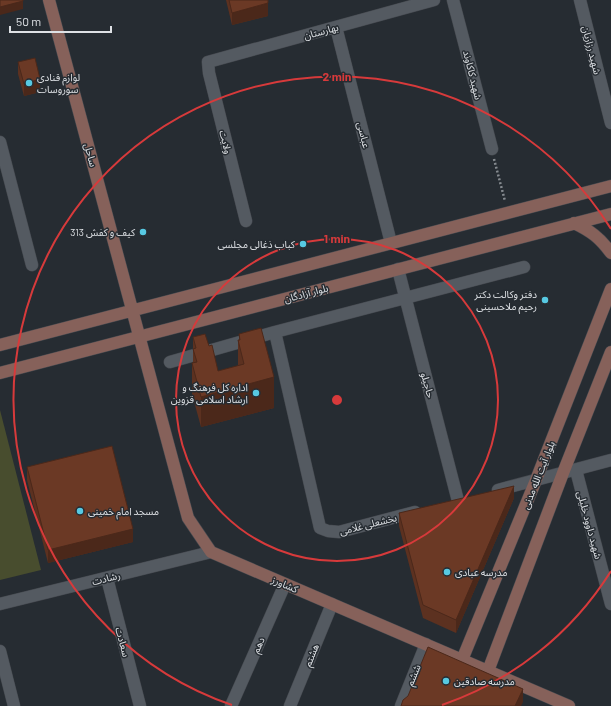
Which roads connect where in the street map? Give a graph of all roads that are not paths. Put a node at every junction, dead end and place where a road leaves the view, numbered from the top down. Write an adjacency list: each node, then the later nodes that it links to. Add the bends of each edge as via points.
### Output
1 (49, 0): 21 (street, ساحل)
2 (434, 0): 5 (street, بهارستان)
3 (453, 0): 9 (street, شهید کاکاوند)
4 (580, 0): 7 (street, شهید رزازیان)
5 (336, 27): 6 (street, بهارستان); 14 (street, عباسی)
6 (208, 62): 12 (street, ولایت)
7 (611, 123)
8 (0, 142): 16 (street)
9 (492, 149)
10 (611, 186): 14 (street)
11 (611, 214): 13 (street, بلوار آزادگان)
12 (246, 221)
13 (574, 223): 15 (street, via 589,230); 18 (street, بلوار آزادگان)
14 (391, 243): 21 (street)
15 (611, 253)
16 (32, 265)
17 (524, 266): 20 (street)
18 (398, 269): 20 (street, حاجیلو); 23 (street, بلوار آزادگان)
19 (611, 289): 31 (street, بلوار آیت الله مدنی)
20 (406, 298): 22 (street); 34 (street, حاجیلو)
21 (133, 311): 23 (street, ساحل); 24 (street)
22 (275, 332): 26 (street); 36 (street, بخشعلی غلامی, via 320,528 340,532)
23 (140, 336): 27 (street, بلوار آزادگان); 37 (street, via 188,518)
24 (0, 345)
25 (611, 352): 30 (street)
26 (170, 362)
27 (0, 373)
28 (611, 460): 29 (street)
29 (576, 470): 30 (street); 42 (street, شهید داوود خلیلی)
30 (563, 473): 31 (street); 46 (street)
31 (536, 480): 32 (street); 45 (street, بلوار آیت الله مدنی)
32 (487, 493)
33 (472, 497): 34 (street)
34 (458, 501): 35 (street)
35 (444, 505)
36 (429, 509)
37 (211, 552): 38 (street, رشادت); 39 (street, کشاورز)
38 (107, 578): 40 (street, رشادت); 48 (street, سعادت)
39 (285, 584): 41 (street, کشاورز); 49 (street, دهم)
40 (0, 604)
41 (332, 604): 43 (street, کشاورز); 50 (street, هشتم)
42 (611, 604)
43 (426, 644): 45 (street, کشاورز); 51 (street, ششم)
44 (0, 651): 47 (street)
45 (462, 660): 46 (street, کشاورز)
46 (488, 671): 52 (street, کشاورز)
47 (14, 706)
48 (140, 706)
49 (231, 706)
50 (290, 706)
51 (401, 706)
52 (569, 706)

